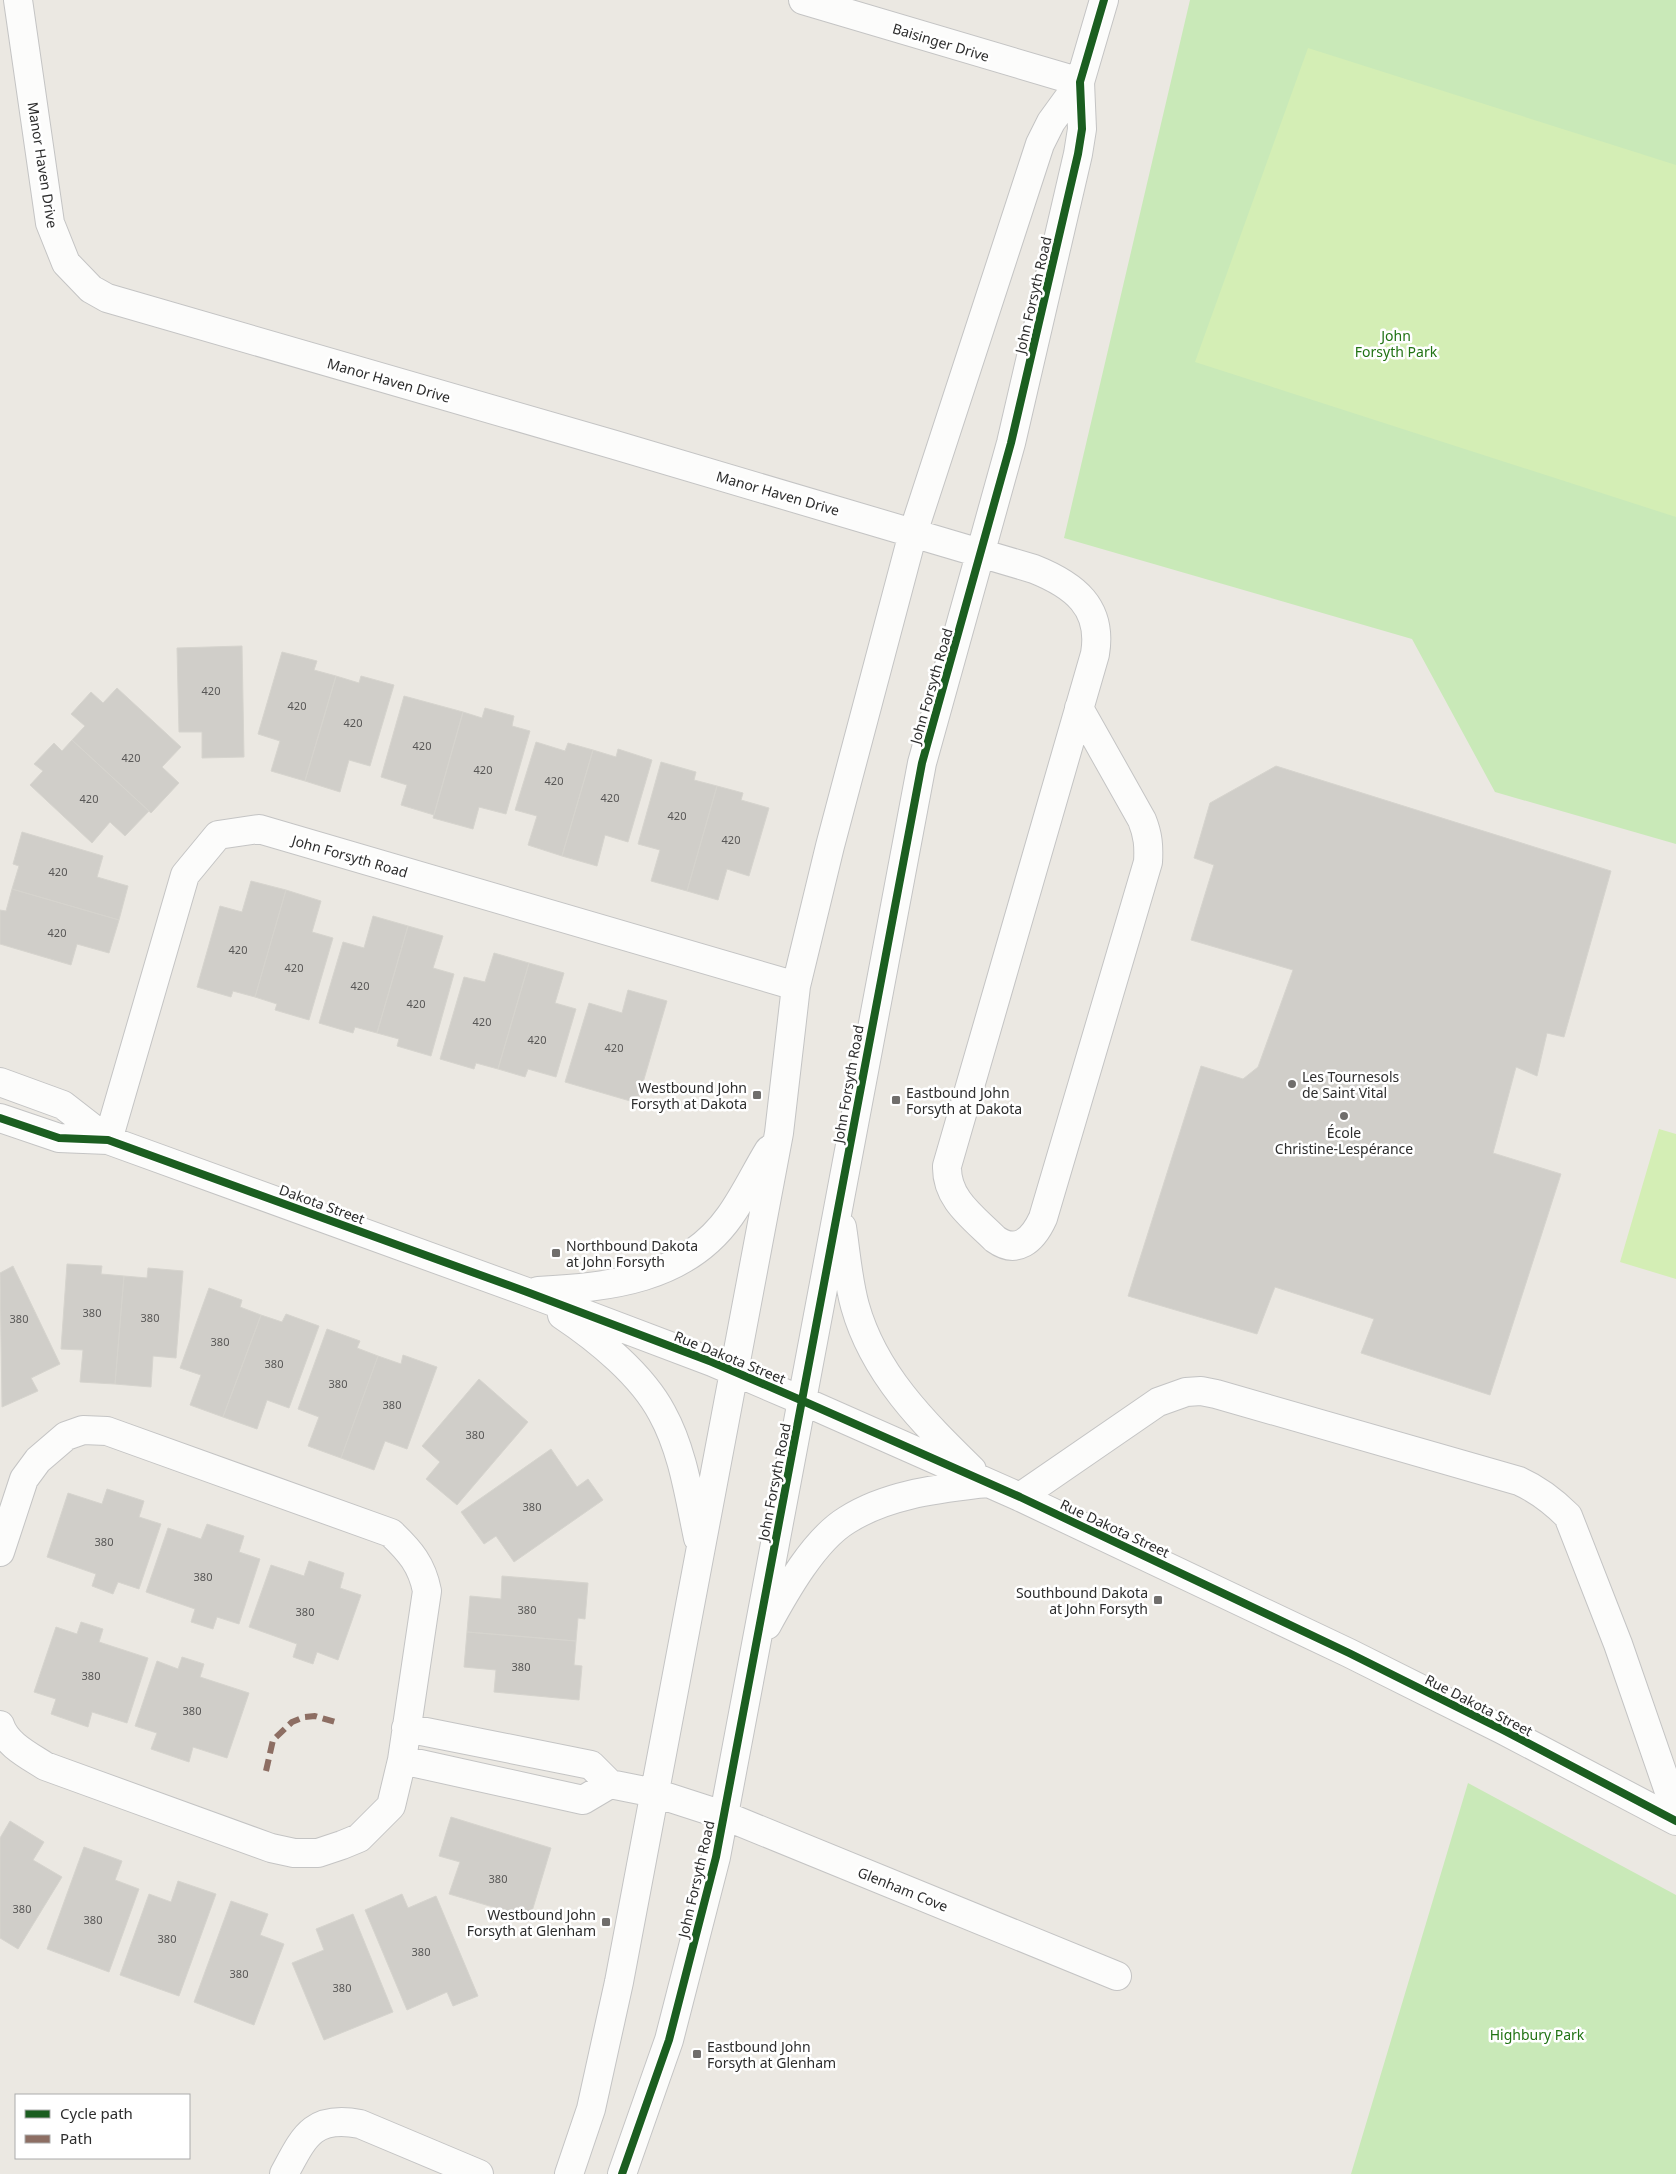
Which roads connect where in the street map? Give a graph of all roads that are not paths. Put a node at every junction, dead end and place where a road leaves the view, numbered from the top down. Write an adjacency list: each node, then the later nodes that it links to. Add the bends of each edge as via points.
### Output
1 (18, 0): 5 (street, Manor Haven Drive, via 50,223 66,263 91,289 121,303)
2 (803, 0): 4 (street, Baisinger Drive)
3 (1104, 0): 4 (street, John Forsyth Road)
4 (1080, 82): 5 (street, John Forsyth Road, via 1051,122 1040,144); 6 (street, John Forsyth Road, via 1082,129 1078,154 1011,443)
5 (913, 533): 6 (street, Manor Haven Drive); 8 (street, John Forsyth Road)
6 (981, 553): 7 (street, Manor Haven Drive, via 1055,578 1086,604 1096,629 1097,642); 13 (street, John Forsyth Road, via 922,763)
7 (1079, 708): 7 (street, Manor Haven Drive, via 947,1166 946,1178 954,1197 995,1239 1012,1247 1031,1237 1043,1218 1148,862 1148,840 1142,820)
8 (796, 986): 11 (street, John Forsyth Road); 12 (street, John Forsyth Road, via 259,829 218,835 185,875)
9 (0, 1082): 12 (street, via 63,1105)
10 (0, 1118): 12 (street, via 58,1138)
11 (779, 1133): 14 (street, via 729,1217 698,1250 660,1272 614,1284); 15 (street, John Forsyth Road)
12 (108, 1140): 14 (street, Dakota Street)
13 (839, 1204): 16 (street, John Forsyth Road); 17 (street, via 855,1306 874,1355 910,1407)
14 (527, 1292): 15 (street, Rue Dakota Street); 19 (street, via 574,1323 617,1358 662,1413 680,1457)
15 (734, 1372): 16 (street, Rue Dakota Street); 19 (street, John Forsyth Road)
16 (802, 1401): 17 (street, Rue Dakota Street); 21 (street, John Forsyth Road)
17 (986, 1483): 18 (street, Rue Dakota Street); 21 (street, via 888,1500 846,1520 816,1548 780,1601)
18 (1020, 1497): 27 (street, via 1158,1402 1186,1392 1225,1396 1526,1484 1555,1502 1568,1516 1618,1644); 29 (street, Rue Dakota Street, via 1349,1653)
19 (701, 1549): 26 (street, John Forsyth Road)
20 (0, 1552): 23 (street, via 24,1479 53,1446 66,1436 83,1430 107,1431 390,1533 409,1550 424,1574 428,1591)
21 (756, 1646): 28 (street, John Forsyth Road)
22 (0, 1725): 24 (street, via 3,1733 23,1752 45,1766 271,1848 294,1852 318,1853 359,1838 390,1806)
23 (406, 1728): 24 (street); 25 (street, via 591,1765)
24 (402, 1760): 25 (street, via 583,1800)
25 (610, 1784): 26 (street, Glenham Cove)
26 (655, 1793): 28 (street, Glenham Cove); 33 (street, John Forsyth Road, via 591,2109)
27 (1676, 1812)
28 (723, 1815): 30 (street, Glenham Cove); 34 (street, John Forsyth Road, via 716,1856 669,2040)
29 (1676, 1820)
30 (1117, 1976)
31 (284, 2174): 32 (street, via 303,2138 314,2128 345,2121 360,2124)
32 (479, 2174)
33 (569, 2174)
34 (622, 2174)

